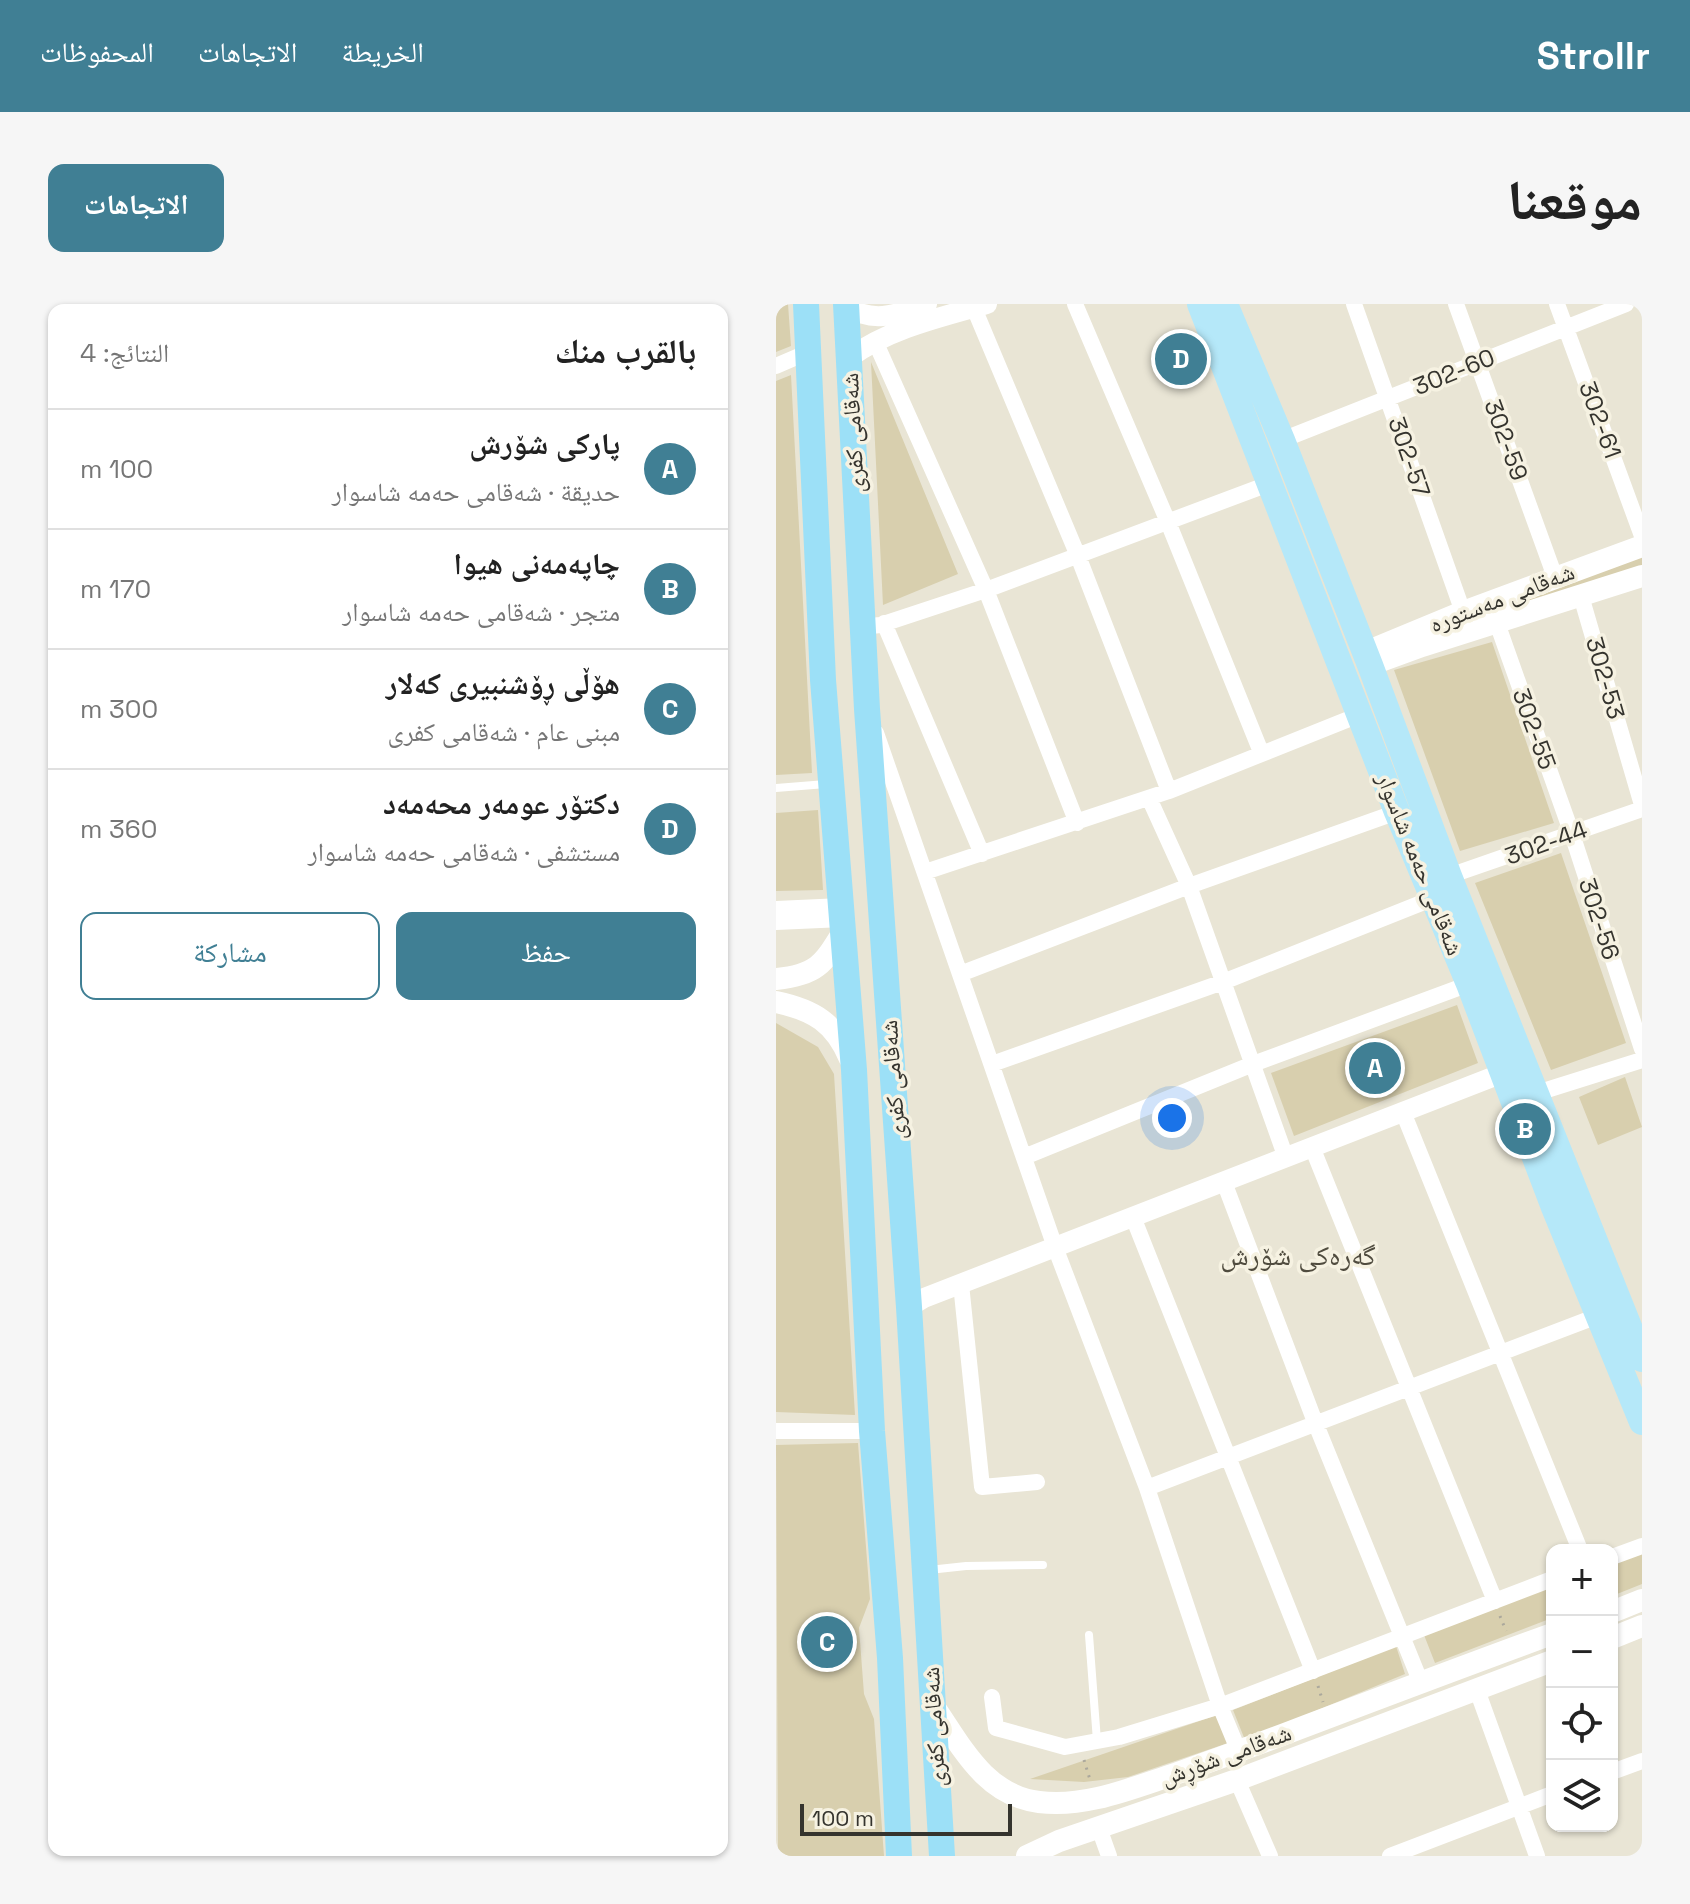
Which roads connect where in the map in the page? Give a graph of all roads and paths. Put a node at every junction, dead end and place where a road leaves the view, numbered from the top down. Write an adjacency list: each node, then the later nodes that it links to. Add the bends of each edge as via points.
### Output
1 (806, 304): 14 (highway, شەقامی کفری)
2 (927, 304): 13 (street)
3 (1075, 304): 21 (street)
4 (1200, 304): 20 (main road, شەقامی حەمە شاسوار)
5 (1225, 304): 19 (main road, شەقامی حەمە شاسوار)
6 (1354, 304): 18 (street, 302-57)
7 (1456, 304): 16 (street, 302-59)
8 (1557, 304): 12 (street, 302-61)
9 (1626, 304): 12 (street, 302-60)
10 (846, 306): 13 (street); 15 (highway, شەقامی کفری)
11 (980, 306): 13 (street); 24 (street)
12 (1566, 328): 16 (street, 302-60); 22 (street, 302-61)
13 (885, 331): 15 (street); 27 (street)
14 (806, 353): 17 (street); 37 (highway, شەقامی کفری)
15 (849, 358): 31 (highway, شەقامی کفری)
16 (1478, 363): 18 (street, 302-60); 26 (street, 302-59)
17 (776, 366)
18 (1389, 398): 19 (street, 302-60); 29 (street, 302-57)
19 (1282, 440): 33 (main road, شەقامی حەمە شاسوار)
20 (1271, 483): 21 (street); 35 (main road, شەقامی حەمە شاسوار)
21 (1168, 522): 24 (street); 36 (street)
22 (1642, 536)
23 (1642, 546): 26 (main road, شەقامی مەستورە)
24 (1078, 556): 27 (street); 39 (street)
25 (1642, 576): 28 (main road, شەقامی مەستورە)
26 (1555, 577): 29 (main road, شەقامی مەستورە)
27 (986, 590): 31 (street); 43 (street)
28 (1581, 596): 30 (main road, شەقامی مەستورە); 41 (street, 302-53)
29 (1463, 612): 32 (main road, شەقامی مەستورە)
30 (1497, 623): 32 (main road, شەقامی مەستورە); 44 (street, 302-55)
31 (874, 625): 34 (highway, شەقامی کفری); 45 (street)
32 (1420, 638): 33 (main road, شەقامی مەستورە)
33 (1367, 659): 47 (main road, شەقامی حەمە شاسوار)
34 (867, 709): 46 (street); 73 (highway, شەقامی کفری)
35 (1359, 715): 36 (street); 42 (main road, شەقامی حەمە شاسوار)
36 (1261, 752): 39 (street)
37 (831, 784): 38 (lane); 51 (highway, شەقامی کفری)
38 (776, 788)
39 (1169, 791): 40 (street)
40 (1149, 798): 43 (street); 48 (street)
41 (1642, 807): 44 (street, 302-44)
42 (1397, 812): 48 (street); 49 (main road, شەقامی حەمە شاسوار)
43 (1077, 823): 45 (street)
44 (1572, 834): 47 (street, 302-44); 58 (street, 302-56)
45 (982, 854): 46 (street)
46 (925, 872): 53 (street)
47 (1449, 876): 64 (main road, شەقامی حەمە شاسوار)
48 (1189, 886): 53 (street); 55 (street)
49 (1434, 898): 55 (street); 56 (main road, شەقامی حەمە شاسوار)
50 (776, 909): 51 (street)
51 (843, 919): 52 (street); 54 (main road, via 828,957 814,971); 62 (highway, شەقامی کفری)
52 (776, 922)
53 (960, 974): 60 (street)
54 (776, 979)
55 (1223, 982): 60 (street); 61 (street)
56 (1469, 984): 61 (street); 63 (main road, شەقامی حەمە شاسوار)
57 (776, 1002): 62 (main road, via 827,1023 841,1038)
58 (1642, 1049)
59 (1642, 1060): 64 (street)
60 (992, 1064): 67 (street)
61 (1253, 1064): 67 (street); 68 (street)
62 (854, 1070): 82 (highway, شەقامی کفری)
63 (1503, 1073): 65 (street); 74 (main road, شەقامی حەمە شاسوار)
64 (1537, 1093): 75 (main road, شەقامی حەمە شاسوار)
65 (1403, 1112): 66 (street); 76 (street)
66 (1312, 1147): 68 (street); 78 (street)
67 (1024, 1157): 71 (street)
68 (1286, 1158): 69 (street)
69 (1224, 1182): 70 (street); 79 (street)
70 (1133, 1217): 71 (street); 83 (street)
71 (1055, 1247): 72 (street); 85 (street)
72 (961, 1284): 73 (street); 84 (street, via 982,1487)
73 (909, 1307): 90 (highway, شەقامی کفری)
74 (1597, 1314): 76 (street); 77 (main road, شەقامی حەمە شاسوار)
75 (1633, 1317): 77 (main road, شەقامی حەمە شاسوار)
76 (1501, 1352): 78 (street); 86 (street)
77 (1636, 1368): 80 (main road, شەقامی حەمە شاسوار)
78 (1408, 1387): 79 (street); 92 (street)
79 (1315, 1422): 83 (street); 98 (street)
80 (1642, 1422)
81 (776, 1431): 82 (street)
82 (872, 1431): 101 (highway, شەقامی کفری)
83 (1226, 1456): 85 (street); 103 (street)
84 (1037, 1482)
85 (1147, 1488): 108 (street)
86 (1578, 1544)
87 (1642, 1546): 88 (street)
88 (1618, 1555)
89 (1043, 1565): 90 (lane)
90 (924, 1571): 100 (highway, شەقامی کفری)
91 (1546, 1581): 92 (street)
92 (1495, 1601): 98 (street); 99 (path)
93 (1618, 1612): 94 (main road)
94 (1640, 1613): 95 (main road)
95 (1618, 1633)
96 (1089, 1635): 110 (lane)
97 (1546, 1636): 104 (main road, شەقامی شۆڕش)
98 (1403, 1637): 103 (street); 104 (street)
99 (1510, 1641)
100 (929, 1657): 101 (highway); 107 (highway, شەقامی کفری)
101 (890, 1658): 122 (highway, شەقامی کفری)
102 (1546, 1663): 105 (main road, شەقامی شۆڕش)
103 (1313, 1671): 108 (street); 109 (path)
104 (1421, 1683): 112 (main road, شەقامی شۆڕش)
105 (1477, 1690): 115 (main road, شەقامی شۆڕش); 119 (street)
106 (992, 1697): 111 (street, via 996,1728 1065,1747)
107 (931, 1702): 117 (main road, شەقامی شۆڕش, via 985,1779 1007,1792 1038,1802); 123 (highway, شەقامی کفری)
108 (1220, 1706): 110 (street); 112 (street)
109 (1326, 1710)
110 (1097, 1742): 111 (street)
111 (1079, 1745): 116 (path)
112 (1239, 1752): 117 (main road, شەقامی شۆڕش)
113 (1642, 1761): 114 (street)
114 (1618, 1770)
115 (1237, 1780): 120 (main road, شەقامی شۆڕش); 126 (street)
116 (1092, 1786)
117 (1118, 1794): 120 (main road)
118 (1546, 1796): 119 (street)
119 (1518, 1806): 127 (street); 128 (street)
120 (1125, 1818): 121 (main road, شەقامی شۆڕش)
121 (1099, 1828): 124 (main road, شەقامی شۆڕش); 125 (street)
122 (899, 1856)
123 (942, 1856)
124 (1027, 1856)
125 (1109, 1856)
126 (1270, 1856)
127 (1390, 1856)
128 (1537, 1856)

